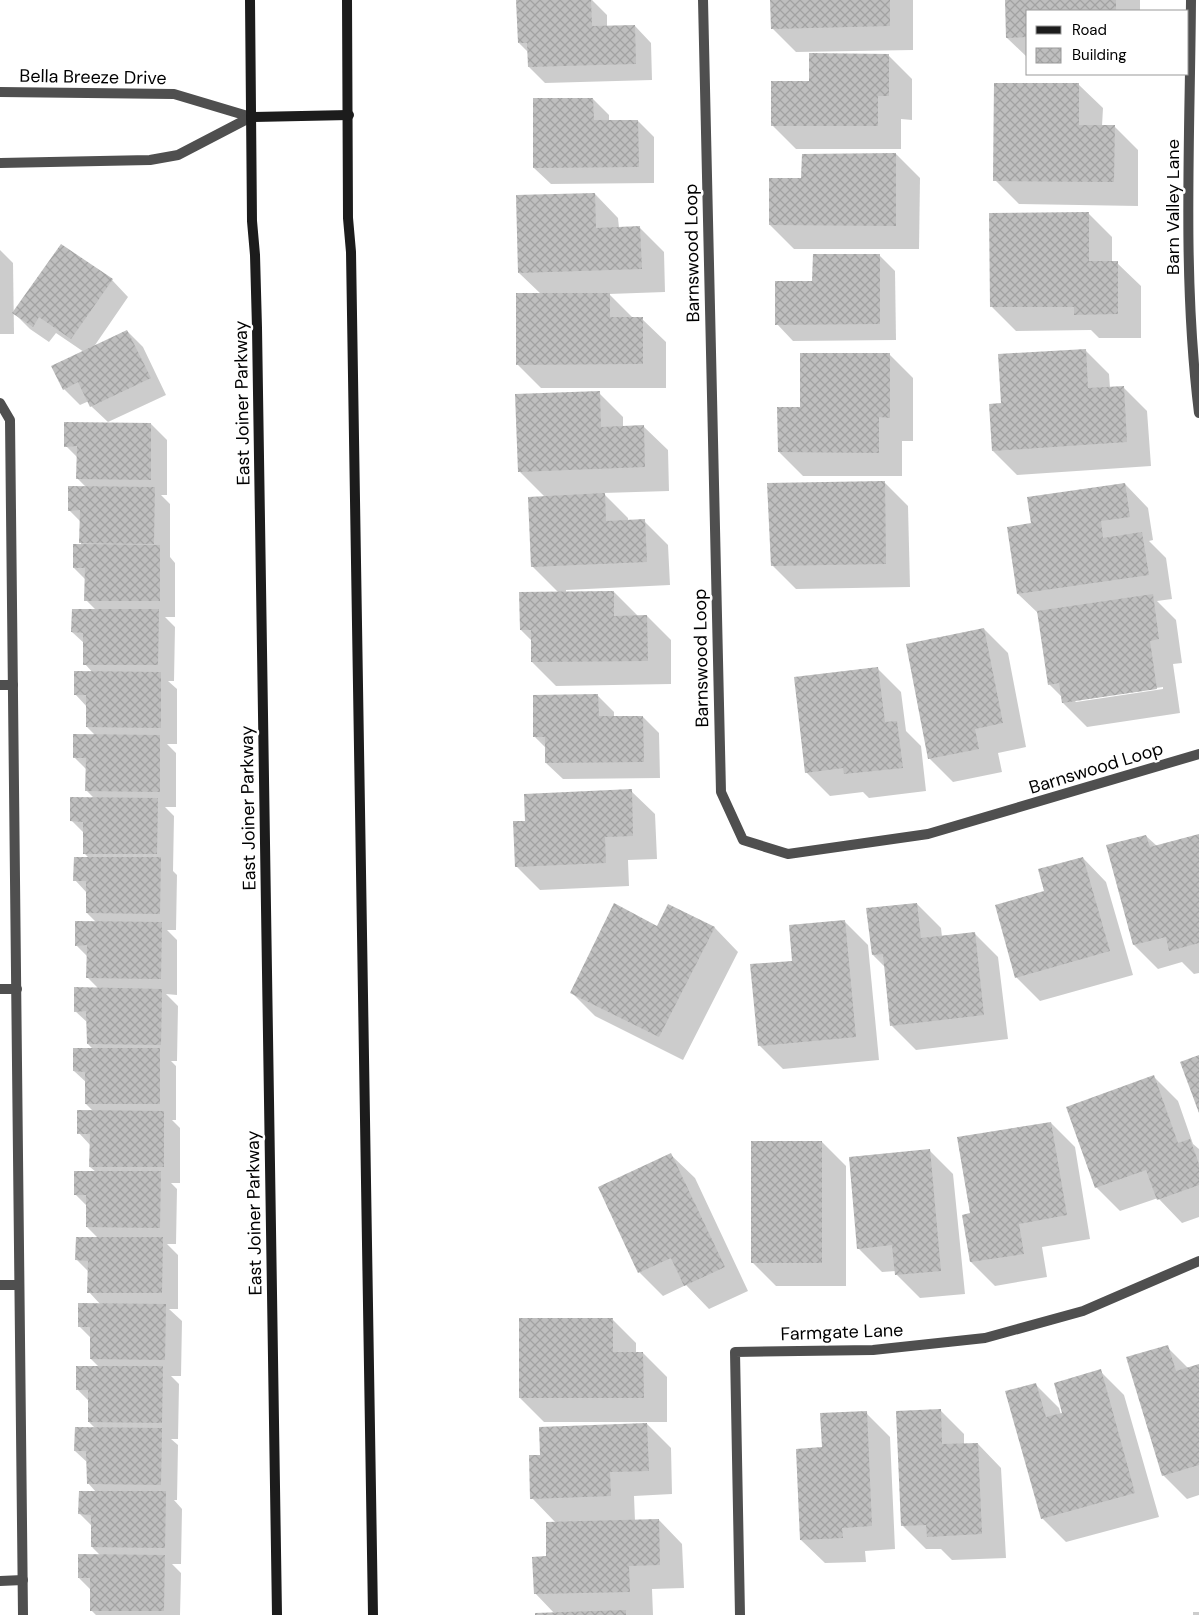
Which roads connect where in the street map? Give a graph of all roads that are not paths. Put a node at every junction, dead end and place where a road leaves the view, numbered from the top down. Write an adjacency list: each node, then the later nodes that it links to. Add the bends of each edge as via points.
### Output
1 (250, 0): 7 (main road, East Joiner Parkway)
2 (347, 0): 6 (main road)
3 (703, 0): 13 (street, Barnswood Loop, via 721,792 744,840 788,854 928,834)
4 (1191, 0): 10 (street, Barn Valley Lane, via 1188,263)
5 (0, 92): 7 (street, Bella Breeze Drive, via 174,94)
6 (349, 115): 7 (main road); 23 (main road, via 348,218)
7 (252, 117): 8 (street, via 169,157); 22 (main road, East Joiner Parkway)
8 (0, 163)
9 (0, 403): 12 (street, via 10,420)
10 (1199, 413)
11 (0, 685): 12 (street)
12 (13, 685): 15 (street)
13 (1199, 754)
14 (0, 989): 15 (street)
15 (16, 989): 18 (street)
16 (1199, 1261): 24 (street, Farmgate Lane, via 1083,1311 985,1338 873,1350 735,1352)
17 (0, 1285): 18 (street)
18 (19, 1285): 19 (street)
19 (23, 1580): 20 (street); 21 (street)
20 (0, 1581)
21 (24, 1615)
22 (277, 1615)
23 (373, 1615)
24 (740, 1615)

